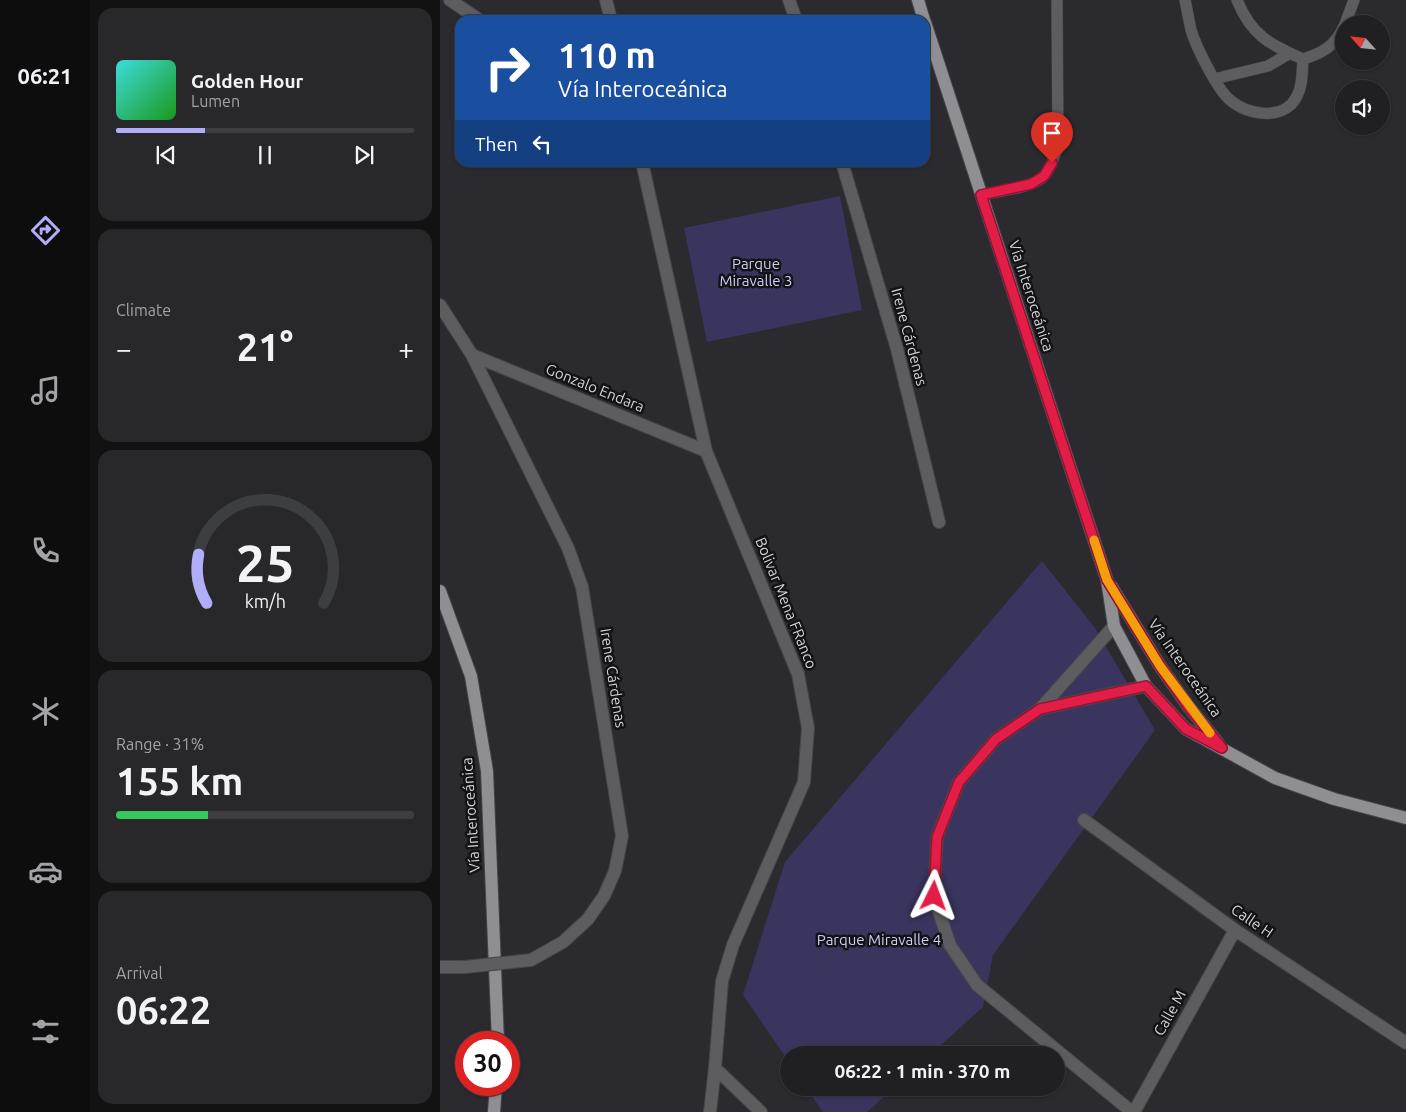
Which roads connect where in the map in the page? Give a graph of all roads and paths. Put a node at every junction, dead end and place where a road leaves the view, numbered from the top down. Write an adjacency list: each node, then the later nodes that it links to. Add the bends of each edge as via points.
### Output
1 (450, 0): 9 (street)
2 (606, 0): 10 (street)
3 (789, 0): 11 (street)
4 (918, 0): 12 (main road, Vía Interoceánica)
5 (1057, 0): 21 (lane, via 1058,145 1052,163 1044,176 1031,184)
6 (1185, 0): 18 (lane, via 1192,31)
7 (1237, 0): 16 (lane, via 1256,33 1271,45)
8 (1354, 0): 13 (lane)
9 (472, 15)
10 (610, 15)
11 (794, 15)
12 (923, 15)
13 (1348, 15)
14 (930, 37): 21 (main road, Vía Interoceánica)
15 (1335, 41): 17 (lane, via 1321,54)
16 (1290, 53): 17 (lane); 18 (lane, via 1268,66)
17 (1303, 59): 18 (lane, via 1302,82 1297,97 1286,109 1268,114 1247,110 1230,100)
18 (1214, 79)
19 (643, 167): 24 (street, Bolivar Mena FRanco)
20 (843, 167): 25 (street, Irene Cárdenas, via 897,349)
21 (981, 195): 26 (main road, Vía Interoceánica)
22 (440, 305): 23 (street, Irene Cárdenas)
23 (472, 355): 24 (street, Gonzalo Endara); 35 (street, Irene Cárdenas, bridge, via 568,548 582,587 622,836 615,871 604,896 588,920 563,942 531,960)
24 (706, 451): 38 (street, Bolivar Mena FRanco, via 798,674 808,728 804,782 733,945 722,981)
25 (939, 522)
26 (1107, 580): 28 (main road, Vía Interoceánica); 31 (main road, Vía Interoceánica, via 1160,666)
27 (440, 592): 36 (main road, Vía Interoceánica, via 471,676 487,771)
28 (1114, 626): 29 (main road, Vía Interoceánica); 30 (street)
29 (1146, 686): 30 (street); 31 (main road, Vía Interoceánica, via 1186,729)
30 (1040, 709): 43 (street, via 996,739 959,782 937,837 934,896 950,945 978,985)
31 (1222, 748): 32 (main road, Vía Interoceánica, via 1275,778)
32 (1406, 818)
33 (1084, 820): 34 (street, Calle H)
34 (1235, 930): 37 (street, Calle H); 43 (street, Calle M)
35 (440, 967)
36 (498, 1031)
37 (1406, 1043)
38 (716, 1068): 41 (street, Bolivar Mena FRanco); 42 (street)
39 (495, 1096): 40 (main road)
40 (494, 1112)
41 (710, 1112)
42 (761, 1112)
43 (1133, 1112)

